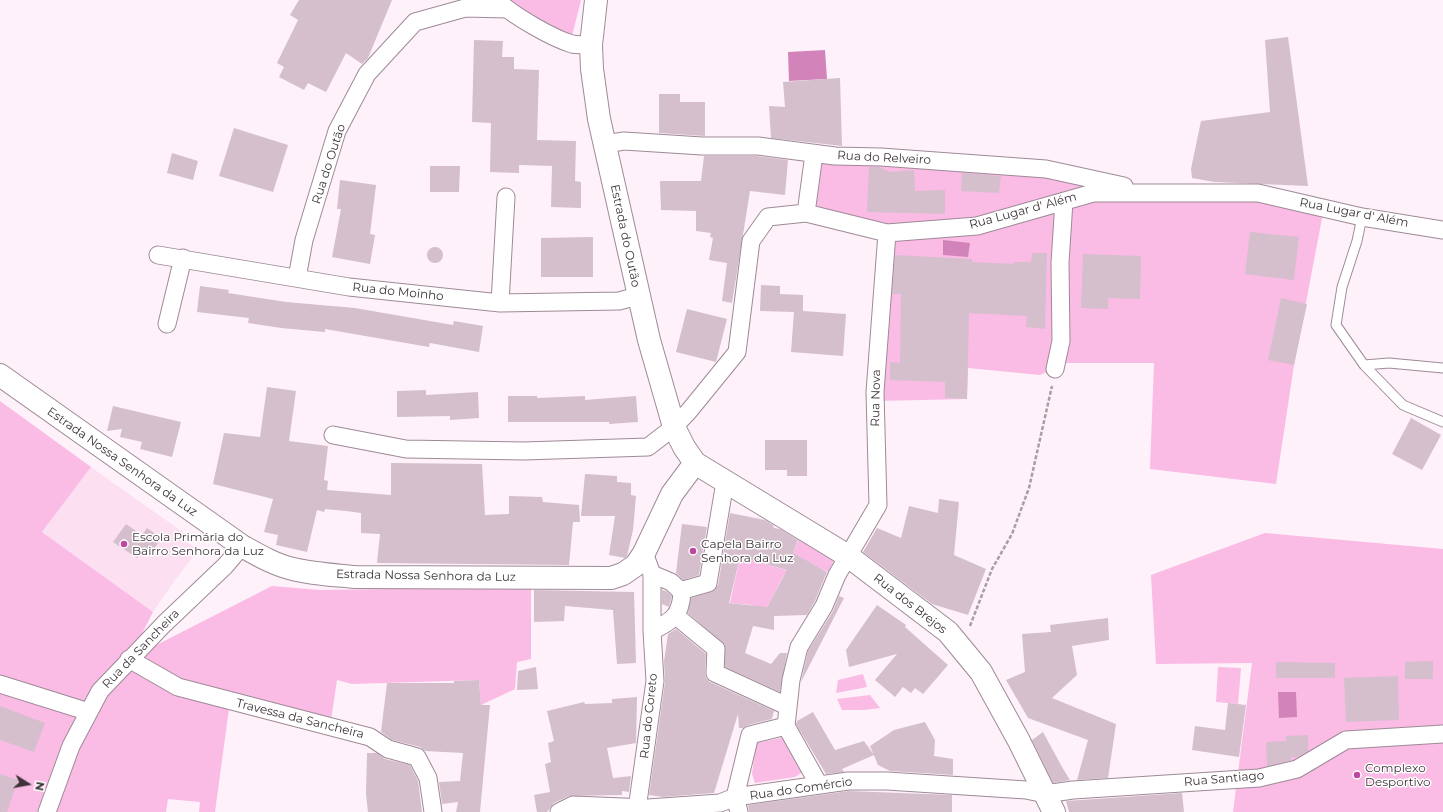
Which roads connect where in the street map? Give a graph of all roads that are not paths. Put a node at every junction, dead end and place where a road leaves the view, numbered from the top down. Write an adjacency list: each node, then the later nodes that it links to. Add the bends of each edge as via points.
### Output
1 (596, 0): 3 (street, Estrada do Outão)
2 (501, 5): 3 (street, via 570,43); 15 (street, Rua do Outão, via 465,8 415,22 367,74 337,131 304,240)
3 (591, 45): 4 (street, Estrada do Outão, via 592,69)
4 (605, 144): 5 (street, Rua do Relveiro, via 624,141 702,146 758,146); 16 (street, Estrada do Outão)
5 (814, 154): 6 (street, Rua do Relveiro, via 1046,169); 9 (street)
6 (1162, 193): 8 (street, Rua Lugar d' Além, via 1093,193); 10 (street, Rua Lugar d' Além, via 1258,193)
7 (506, 197): 17 (street)
8 (1064, 201): 12 (street, Rua Lugar d' Além, via 977,226); 21 (street, via 1060,263 1061,341)
9 (806, 213): 12 (street, Rua Lugar d' Além); 24 (street, Rua Lugar d' Além, via 768,217 751,242 737,352)
10 (1362, 217): 11 (street, Rua Lugar d' Além); 19 (lane, via 1342,287 1336,325)
11 (1443, 230)
12 (887, 233): 30 (street, Rua Nova, via 875,392 878,505)
13 (158, 254): 14 (street, Rua do Moinho)
14 (183, 258): 15 (street, Rua do Moinho); 18 (street)
15 (297, 278): 17 (street, Rua do Moinho, via 349,287)
16 (638, 296): 17 (street, Rua do Moinho, via 619,301); 24 (street, Estrada do Outão)
17 (500, 303)
18 (167, 324)
19 (1364, 365): 20 (lane, via 1389,363); 23 (lane, via 1403,405)
20 (1443, 368)
21 (1055, 369)
22 (0, 375): 28 (street, Estrada Nossa Senhora da Luz)
23 (1443, 422)
24 (674, 427): 25 (street, Rua Lugar d' Além, via 648,447 524,451 406,449); 26 (street, Estrada do Outão)
25 (333, 435)
26 (696, 464): 27 (street, Rua dos Brejos); 29 (street, via 672,494)
27 (725, 482): 30 (street, Rua dos Brejos); 32 (street, via 708,583)
28 (242, 546): 29 (street, Estrada Nossa Senhora da Luz, via 267,560 292,569 355,577 611,578 636,565); 35 (street, Rua da Sancheira, via 225,566)
29 (644, 553): 31 (street, Rua do Coreto)
30 (848, 556): 37 (street, Rua Nova, via 824,606 799,647); 42 (street, Rua dos Brejos, via 948,632 960,646 981,672)
31 (652, 574): 32 (street, via 671,582); 34 (street, Rua do Coreto)
32 (680, 591): 33 (street, via 682,605)
33 (676, 616): 34 (street); 37 (street, via 716,649 715,673)
34 (652, 631): 44 (street, Rua do Coreto, via 654,681)
35 (129, 659): 38 (street, Rua da Sancheira, via 100,691); 46 (street, Travessa da Sancheira, via 178,687 370,737 388,750 417,757 428,778)
36 (0, 684): 38 (street)
37 (787, 706): 39 (street, Rua Nova)
38 (89, 712): 45 (street, Rua da Sancheira, via 71,746)
39 (786, 726): 41 (street); 43 (street, via 750,736)
40 (1443, 734): 42 (street, Rua Santiago, via 1346,740 1297,769 1259,778 1073,790)
41 (819, 785): 42 (street, Rua do Comércio, via 848,781 887,781 1026,790); 43 (street, Rua do Comércio)
42 (1049, 803)
43 (737, 805): 44 (street, Rua do Comércio, via 720,803)
44 (637, 809): 47 (street, Rua do Comércio, via 573,805)
45 (47, 812)
46 (433, 812)
47 (559, 812)

